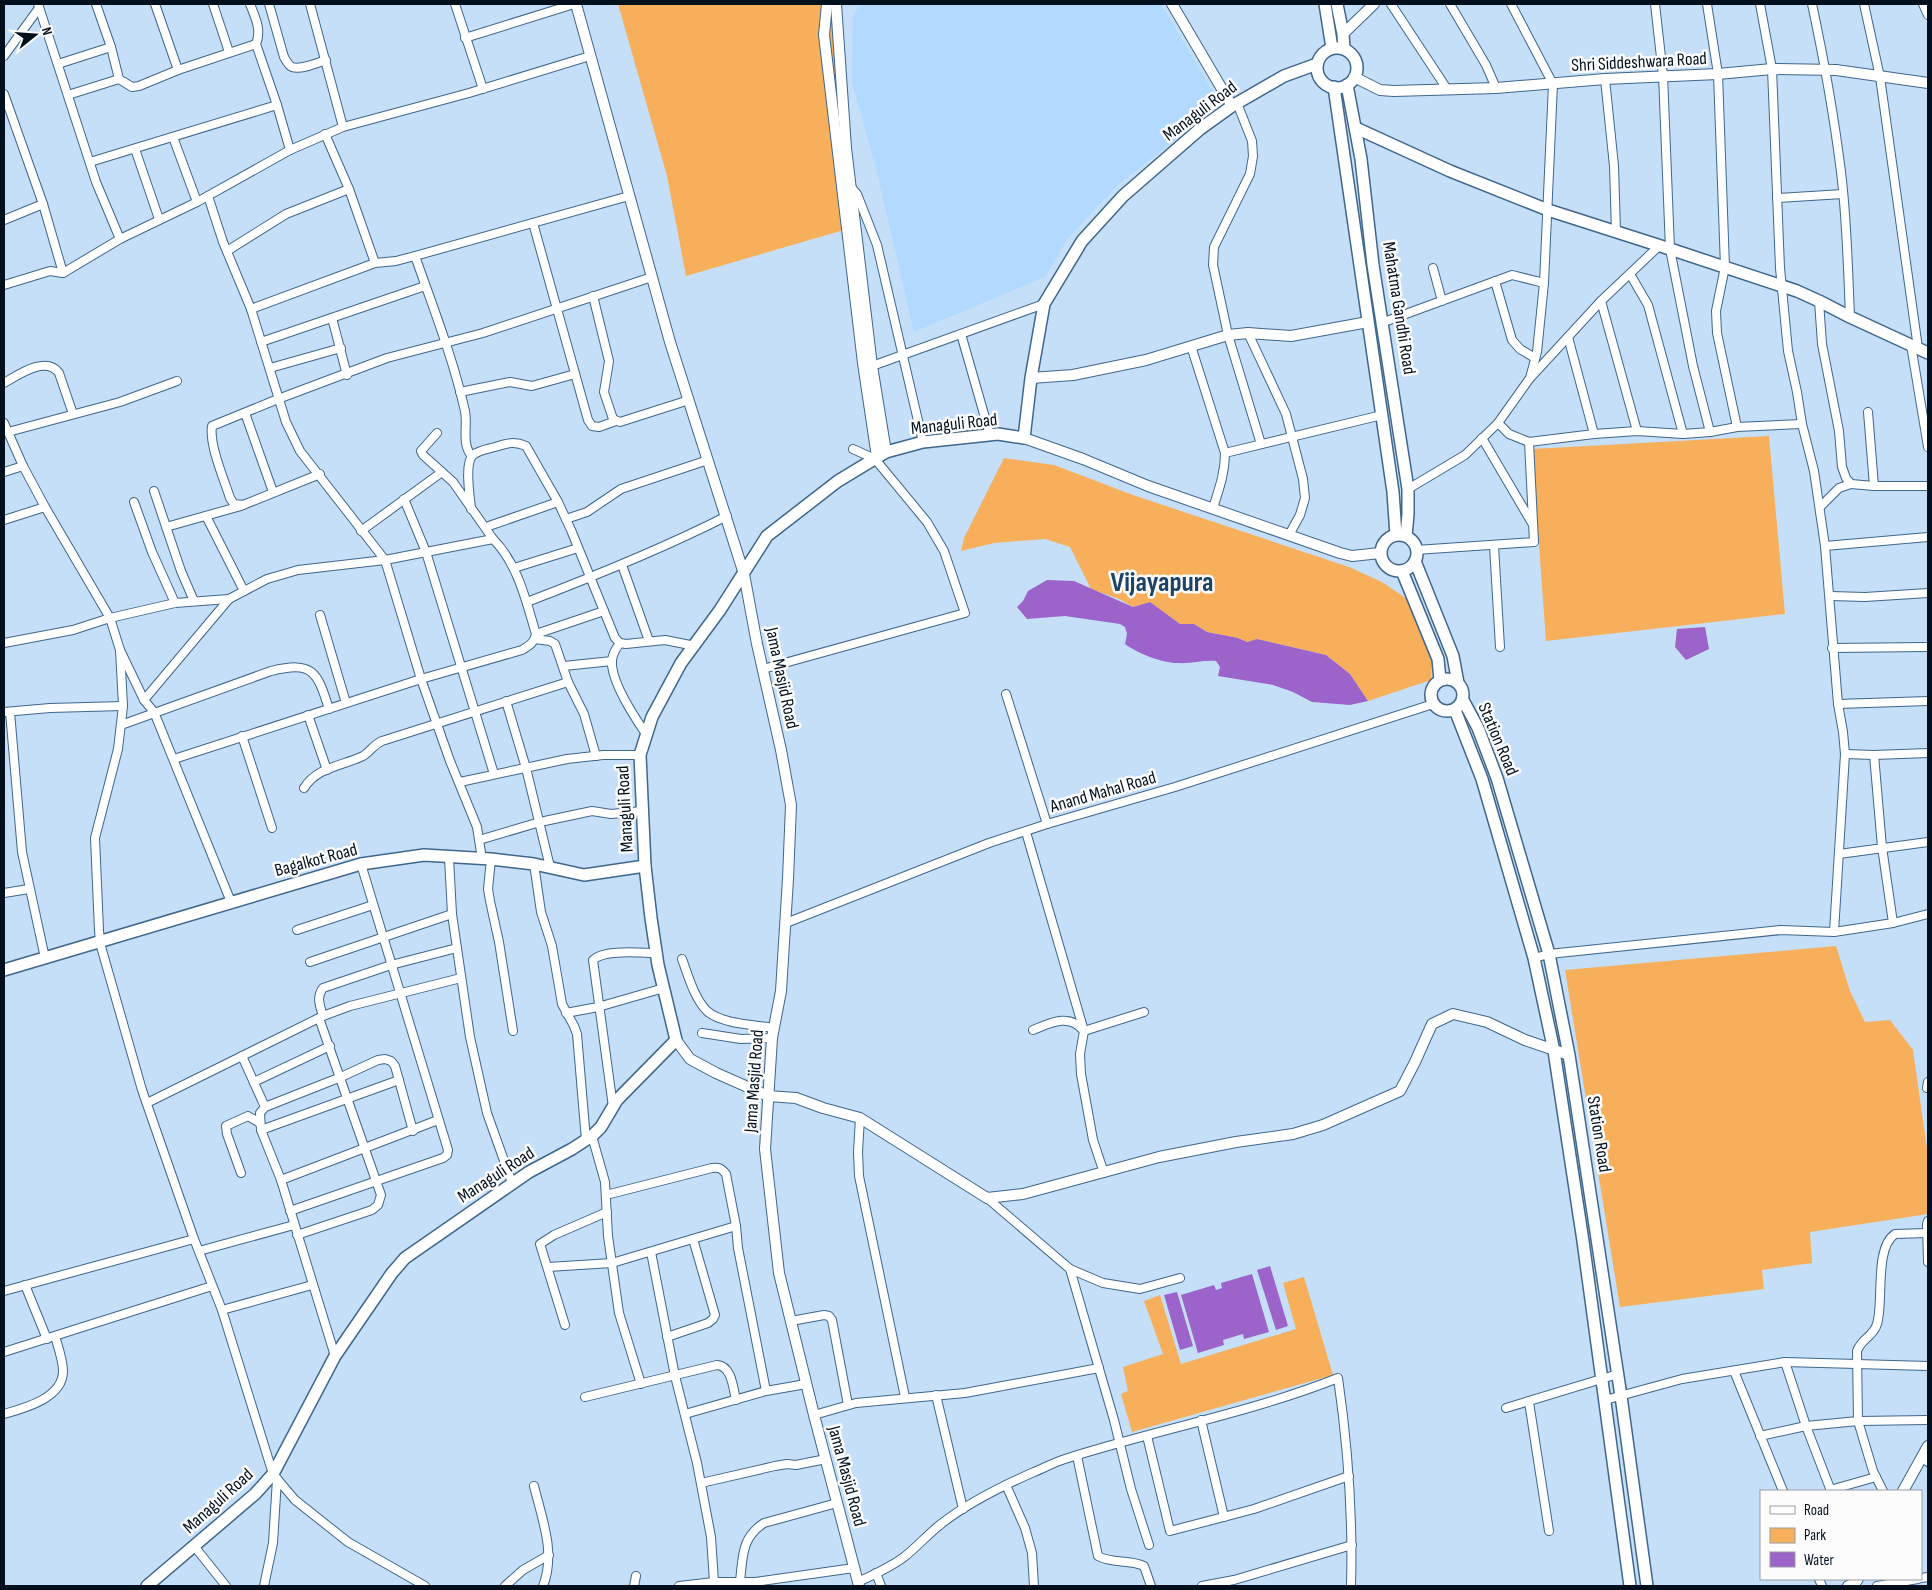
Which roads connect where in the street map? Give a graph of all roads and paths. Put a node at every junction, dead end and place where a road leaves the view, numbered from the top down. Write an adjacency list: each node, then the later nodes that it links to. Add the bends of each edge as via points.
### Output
1 (96, 4): 29 (street)
2 (155, 4): 38 (street)
3 (213, 4): 31 (street)
4 (250, 4): 28 (street, via 258,28)
5 (268, 4): 34 (street, via 288,64 300,67)
6 (310, 4): 34 (street)
7 (456, 4): 27 (street)
8 (575, 4): 27 (street); 33 (street, Jama Masjid Road)
9 (827, 4): 63 (street, via 824,36)
10 (836, 4): 63 (street)
11 (1172, 4): 54 (street)
12 (1325, 4): 30 (main road)
13 (1337, 4): 26 (main road)
14 (1374, 4): 26 (street)
15 (1391, 4): 49 (street)
16 (1450, 4): 50 (street)
17 (1511, 4): 47 (street)
18 (1655, 4): 41 (street)
19 (1707, 4): 40 (street)
20 (1760, 4): 37 (street)
21 (1812, 4): 39 (street)
22 (1864, 4): 42 (street)
23 (1923, 4): 25 (street)
24 (39, 6): 32 (street); 35 (street)
25 (1928, 15)
26 (1343, 34): 30 (main road)
27 (465, 38): 51 (street)
28 (256, 44): 31 (street); 55 (street)
29 (111, 47): 35 (street); 43 (street)
30 (1338, 49): 36 (main road, via 1325,51); 45 (main road, via 1349,52 1355,61 1356,72)
31 (229, 52): 38 (street)
32 (4, 56)
33 (590, 56): 51 (street); 67 (street, Jama Masjid Road)
34 (326, 60): 56 (street)
35 (58, 64): 53 (street)
36 (1317, 64): 48 (main road, via 1321,79); 54 (main road, Managuli Road, via 1284,76)
37 (1772, 69): 39 (street, Shri Siddeshwara Road); 40 (street, Shri Siddeshwara Road); 68 (street)
38 (178, 70): 43 (street, via 139,86 132,87)
39 (1826, 71): 42 (street, Shri Siddeshwara Road); 65 (street)
40 (1718, 74): 41 (street, Shri Siddeshwara Road); 81 (street)
41 (1663, 75): 44 (street, Shri Siddeshwara Road); 77 (street)
42 (1880, 77): 46 (street, Shri Siddeshwara Road); 110 (street)
43 (119, 79): 53 (street)
44 (1605, 79): 47 (street, Shri Siddeshwara Road); 75 (street, via 1614,166)
45 (1351, 81): 48 (main road); 49 (street, Shri Siddeshwara Road, via 1380,90); 57 (main road, Mahatma Gandhi Road)
46 (1928, 83)
47 (1553, 84): 50 (street, Shri Siddeshwara Road); 71 (street)
48 (1334, 88): 100 (main road, Mahatma Gandhi Road)
49 (1447, 88): 50 (street, Shri Siddeshwara Road)
50 (1496, 88)
51 (483, 89): 56 (street)
52 (4, 94): 70 (street)
53 (68, 95): 62 (street)
54 (1235, 104): 95 (main road, Managuli Road, via 1200,129 1123,196 1082,242); 104 (street, via 1252,141 1253,156 1250,174 1212,256)
55 (277, 105): 59 (street); 61 (street)
56 (343, 127): 58 (street)
57 (1356, 128): 71 (main road, via 1450,171); 101 (main road, Mahatma Gandhi Road)
58 (325, 134): 61 (street); 64 (street)
59 (173, 137): 60 (street); 69 (street)
60 (135, 149): 62 (street); 72 (street)
61 (290, 150): 66 (street)
62 (90, 162): 76 (street)
63 (846, 184): 111 (street, via 857,194 875,240); 113 (street); 150 (street, via 863,363)
64 (349, 189): 78 (street, via 286,214); 80 (street)
65 (1843, 194): 68 (street); 98 (street)
66 (208, 196): 69 (street); 78 (street)
67 (629, 196): 74 (street); 85 (street, Jama Masjid Road)
68 (1778, 198): 90 (street)
69 (196, 202): 72 (street)
70 (43, 204): 73 (street); 83 (street)
71 (1548, 210): 75 (main road); 87 (street)
72 (159, 219): 76 (street)
73 (4, 220)
74 (533, 223): 79 (street); 96 (street)
75 (1616, 232): 77 (main road)
76 (120, 239): 83 (street)
77 (1665, 248): 81 (main road); 84 (street); 135 (street)
78 (227, 251): 97 (street)
79 (415, 256): 80 (street); 89 (street)
80 (375, 263): 97 (street)
81 (1725, 267): 90 (main road); 132 (street, via 1716,311 1717,333)
82 (1433, 268): 93 (street)
83 (63, 273): 88 (street, via 50,272)
84 (1630, 274): 94 (street); 138 (street, via 1648,305)
85 (652, 278): 91 (street); 123 (street, Jama Masjid Road)
86 (1495, 282): 87 (street, via 1512,275); 93 (street); 112 (street, via 1512,340)
87 (1544, 283): 112 (street)
88 (4, 285)
89 (425, 286): 99 (street); 107 (street)
90 (1783, 286): 92 (main road); 131 (street, via 1788,351)
91 (593, 296): 96 (street); 128 (street, via 609,361 604,392)
92 (1819, 300): 98 (main road); 156 (street, via 1822,344 1839,431 1842,467)
93 (1442, 301): 101 (street)
94 (1601, 301): 105 (street); 133 (street)
95 (1044, 304): 103 (street); 117 (main road, Managuli Road)
96 (556, 308): 107 (street); 115 (street)
97 (251, 309): 106 (street)
98 (1850, 317): 110 (main road)
99 (332, 318): 106 (street); 109 (street)
100 (1368, 322): 102 (street, via 1291,336); 127 (main road, Mahatma Gandhi Road)
101 (1384, 322): 159 (main road, Mahatma Gandhi Road)
102 (1248, 333): 104 (street); 141 (street)
103 (961, 334): 111 (street); 139 (street)
104 (1228, 334): 108 (street); 145 (street)
105 (1568, 337): 118 (street); 137 (street)
106 (261, 342): 114 (street)
107 (445, 343): 116 (street, via 387,358); 121 (street)
108 (1191, 346): 117 (street, via 1073,376); 148 (street)
109 (341, 348): 114 (street); 116 (street)
110 (1919, 349): 146 (street)
111 (904, 355): 113 (street); 143 (street)
112 (1535, 358): 118 (street)
113 (872, 366): 150 (street)
114 (270, 368): 122 (street)
115 (575, 374): 121 (street, via 532,386 510,382); 128 (street, via 592,426 599,428)
116 (347, 375): 122 (street)
117 (1031, 378): 140 (main road, Managuli Road)
118 (1530, 378): 130 (street)
119 (177, 381): 126 (street, via 120,402)
120 (4, 383): 126 (street, via 43,365 50,365 59,373)
121 (460, 392): 149 (street, via 467,426 467,451)
122 (278, 399): 125 (street); 155 (street, via 300,451)
123 (689, 400): 128 (street); 151 (street, Jama Masjid Road)
124 (1868, 412): 157 (street)
125 (245, 413): 161 (street); 165 (street, via 212,426 211,432 230,498 234,504)
126 (73, 414): 134 (street)
127 (1382, 415): 141 (street); 179 (main road, Mahatma Gandhi Road)
128 (616, 421)
129 (4, 423): 134 (street)
130 (1498, 423): 142 (street); 144 (street, via 1509,434)
131 (1802, 424): 132 (street); 167 (street)
132 (1737, 427): 135 (street)
133 (1637, 431): 137 (street); 138 (street)
134 (8, 432): 152 (street)
135 (1710, 432): 138 (street)
136 (437, 433): 154 (street, via 422,451 427,460)
137 (1594, 434): 144 (street)
138 (1683, 434)
139 (990, 435): 140 (main road, Managuli Road); 143 (main road, Managuli Road)
140 (1024, 438): 168 (street)
141 (1294, 438): 145 (street); 178 (street, via 1305,498)
142 (1482, 438): 159 (street, via 1465,455); 174 (street)
143 (923, 442): 150 (main road, Managuli Road)
144 (1529, 442): 174 (street)
145 (1261, 444): 148 (street)
146 (1928, 447)
147 (853, 449): 150 (street)
148 (1224, 453): 168 (street, via 1225,466)
149 (472, 456): 164 (street, via 478,451 509,443 526,446); 169 (street, via 468,466)
150 (879, 456): 192 (main road, Managuli Road, via 838,481 768,536); 216 (street, via 944,552 965,613)
151 (708, 460): 171 (street, Jama Masjid Road); 172 (street, via 621,489 587,512)
152 (23, 466): 153 (street); 166 (street)
153 (4, 472)
154 (442, 472): 162 (street); 169 (street)
155 (320, 474): 161 (street); 177 (street)
156 (1852, 484): 157 (street); 167 (street, via 1839,488)
157 (1874, 486): 158 (street)
158 (1928, 486)
159 (1408, 489): 179 (main road, Mahatma Gandhi Road, via 1408,514)
160 (154, 491): 175 (street)
161 (273, 492): 165 (street)
162 (404, 499): 177 (street); 185 (street)
163 (134, 502): 200 (street)
164 (558, 502): 172 (street); 176 (street)
165 (243, 505): 170 (street)
166 (45, 507): 173 (street); 203 (street)
167 (1820, 507): 183 (street)
168 (1213, 508): 178 (street)
169 (471, 509): 176 (street)
170 (206, 516): 175 (street); 194 (street)
171 (727, 516): 189 (street); 192 (street, Jama Masjid Road)
172 (566, 519): 184 (street)
173 (4, 520)
174 (1533, 524): 182 (street, via 1534,542)
175 (166, 527): 198 (street)
176 (486, 527): 181 (street)
177 (361, 531): 188 (street)
178 (1289, 535): 186 (street, via 1352,556)
179 (1401, 536): 186 (main road, via 1385,541); 187 (main road, via 1414,544)
180 (1928, 537): 183 (street)
181 (493, 539): 185 (street); 190 (street)
182 (1494, 546): 187 (street); 209 (street)
183 (1825, 546): 196 (street)
184 (578, 548): 190 (street); 193 (street)
185 (426, 552): 188 (street); 215 (street)
186 (1380, 553): 191 (main road, via 1389,569)
187 (1416, 556): 191 (main road, via 1412,566); 220 (main road, via 1453,656)
188 (384, 560): 194 (street, via 298,570 267,579); 217 (street)
189 (622, 565): 193 (street); 205 (street)
190 (514, 568): 199 (street)
191 (1402, 572): 218 (main road, via 1438,659)
192 (744, 574): 208 (main road, Managuli Road); 216 (street, Jama Masjid Road)
193 (590, 578): 199 (street); 201 (street)
194 (244, 592): 197 (street)
195 (1928, 593): 196 (street)
196 (1831, 596): 211 (street)
197 (229, 599): 198 (street); 222 (street)
198 (194, 601): 200 (street)
199 (527, 602): 204 (street)
200 (175, 603): 203 (street)
201 (604, 611): 204 (street); 207 (street)
202 (320, 615): 226 (street)
203 (110, 618): 206 (street, via 73,630); 212 (street)
204 (536, 637): 214 (street, via 555,644); 215 (street, via 522,650)
205 (649, 641): 207 (street); 208 (street, via 665,640)
206 (4, 642)
207 (620, 643): 213 (street, via 614,650)
208 (695, 646): 238 (main road, Managuli Road, via 681,663)
209 (1500, 647)
210 (1928, 647): 211 (street)
211 (1832, 648): 228 (street)
212 (120, 650): 222 (street); 229 (street)
213 (612, 661): 214 (street); 238 (street, via 622,693)
214 (564, 666): 219 (street)
215 (461, 667): 217 (street); 234 (street)
216 (763, 669): 273 (street, Jama Masjid Road, via 790,806)
217 (422, 679): 226 (street); 236 (street)
218 (1440, 680): 220 (main road, via 1449,678); 227 (main road, via 1430,695)
219 (568, 682): 224 (street); 244 (street, via 584,714)
220 (1458, 682): 223 (main road, via 1463,690)
221 (1006, 694): 253 (street)
222 (144, 700): 233 (street)
223 (1463, 700): 231 (main road); 281 (main road, Station Road, via 1478,728 1497,778)
224 (506, 701): 234 (street); 246 (street)
225 (1928, 701): 228 (street)
226 (346, 703): 230 (street)
227 (1433, 704): 231 (main road, via 1447,712); 253 (street, Anand Mahal Road)
228 (1838, 704): 242 (street)
229 (123, 706): 232 (street); 237 (street)
230 (329, 709): 233 (street, via 314,672 289,666); 235 (street)
231 (1455, 710): 283 (main road, Station Road, via 1482,779)
232 (7, 712): 266 (street, via 22,852)
233 (154, 712): 237 (street); 245 (street)
234 (476, 712): 236 (street); 248 (street)
235 (308, 715): 239 (street); 247 (street)
236 (438, 724): 247 (street, via 382,741 373,745 365,755); 249 (street)
237 (121, 725): 278 (street, via 95,838)
238 (646, 734): 241 (main road, Managuli Road)
239 (242, 736): 245 (street); 254 (street)
240 (1928, 753): 243 (street)
241 (640, 754): 244 (street); 251 (main road, Managuli Road)
242 (1845, 754): 243 (street); 259 (street)
243 (1874, 755): 258 (street)
244 (596, 756): 246 (street)
245 (174, 759): 268 (street)
246 (526, 768): 248 (street); 252 (street)
247 (327, 770): 250 (street, via 310,780)
248 (494, 774): 249 (street)
249 (460, 782): 256 (street)
250 (304, 788)
251 (642, 812): 252 (street, via 611,814 592,811); 264 (main road, Managuli Road)
252 (540, 822): 256 (street); 265 (street)
253 (1047, 824): 255 (street, Anand Mahal Road)
254 (272, 828)
255 (1026, 832): 273 (street, Anand Mahal Road, via 980,846); 297 (street)
256 (479, 840): 261 (street)
257 (1928, 842): 258 (street)
258 (1882, 847): 259 (street); 274 (street)
259 (1839, 854): 276 (street)
260 (449, 858): 261 (main road, Bagalkot Road); 262 (main road, Bagalkot Road, via 412,856); 270 (street)
261 (487, 859): 263 (main road, Bagalkot Road); 296 (street, via 488,889)
262 (361, 864): 268 (main road, Bagalkot Road); 269 (street)
263 (534, 864): 265 (main road, Bagalkot Road); 293 (street, via 541,912 552,946 559,992)
264 (645, 866): 265 (main road, Bagalkot Road, via 584,875); 280 (main road, Managuli Road)
265 (550, 867)
266 (30, 888): 267 (street); 282 (street)
267 (4, 892)
268 (231, 902): 278 (main road, Bagalkot Road)
269 (373, 906): 275 (street); 277 (street)
270 (452, 914): 277 (street); 279 (street)
271 (1928, 914): 272 (street); 274 (street)
272 (1928, 918)
273 (786, 923): 299 (street, Jama Masjid Road, via 781,990)
274 (1893, 923): 276 (street)
275 (297, 930)
276 (1834, 932): 281 (street, via 1781,930)
277 (382, 938): 285 (street); 286 (street)
278 (100, 943): 282 (main road, Bagalkot Road); 310 (street)
279 (457, 948): 286 (street); 288 (street)
280 (656, 953): 289 (main road, Managuli Road); 291 (street, via 620,952 596,957 593,966)
281 (1549, 954): 283 (street); 303 (main road, Station Road)
282 (45, 958): 287 (main road, Bagalkot Road)
283 (1534, 958): 302 (main road, Station Road)
284 (682, 959): 299 (street, via 696,993 708,1011 717,1018)
285 (310, 962)
286 (391, 965): 290 (street); 294 (street, via 323,988 319,993)
287 (4, 970)
288 (461, 978): 290 (street); 323 (street, via 482,1094)
289 (664, 988): 291 (street); 300 (main road, Managuli Road)
290 (399, 992): 294 (street); 314 (street)
291 (598, 1007): 293 (street); 312 (street)
292 (1144, 1012): 297 (street)
293 (566, 1013): 317 (street, via 577,1034)
294 (321, 1017): 301 (street); 304 (street)
295 (1033, 1030): 297 (street, via 1051,1023 1072,1021)
296 (513, 1031)
297 (1084, 1031): 320 (street, via 1081,1074 1093,1140)
298 (702, 1033): 299 (street, via 741,1039)
299 (773, 1033): 308 (street, Jama Masjid Road)
300 (676, 1040): 308 (street, via 690,1059); 312 (main road, Managuli Road)
301 (330, 1046): 305 (street); 307 (street)
302 (1554, 1050): 303 (street); 320 (street, via 1487,1022 1453,1014 1432,1024 1400,1091 1352,1114 1293,1134 1158,1157); 361 (main road, Station Road)
303 (1569, 1055): 359 (main road, Station Road)
304 (242, 1056): 307 (street); 310 (street)
305 (341, 1077): 306 (street, via 385,1059 395,1066); 309 (street); 311 (street)
306 (399, 1080): 309 (street); 316 (street)
307 (254, 1082): 311 (street)
308 (768, 1096): 313 (street, via 796,1098); 347 (street, Jama Masjid Road, via 766,1149 779,1273)
309 (348, 1098): 315 (street); 318 (street)
310 (147, 1104): 333 (street)
311 (265, 1107): 315 (street, via 260,1113)
312 (613, 1107): 317 (main road, Managuli Road, via 601,1128)
313 (860, 1118): 325 (street); 368 (street, via 859,1176)
314 (438, 1120): 316 (street); 322 (street, via 447,1155)
315 (260, 1126): 319 (street, via 248,1116 226,1126); 321 (street)
316 (413, 1131): 318 (street)
317 (589, 1138): 323 (main road, Managuli Road); 324 (street, via 605,1182)
318 (366, 1149): 321 (street); 322 (street)
319 (241, 1173)
320 (1104, 1173): 325 (street, via 1023,1194)
321 (281, 1180): 326 (street)
322 (378, 1181): 326 (street); 332 (street, via 382,1195 372,1210)
323 (512, 1183): 353 (main road, Managuli Road, via 405,1258)
324 (606, 1195): 327 (street); 330 (street, via 718,1167 726,1174)
325 (987, 1198): 340 (street)
326 (290, 1211): 329 (street)
327 (607, 1212): 337 (street); 339 (street, via 540,1244)
328 (1928, 1221): 331 (street)
329 (294, 1225): 332 (street); 335 (street)
330 (736, 1226): 334 (street); 364 (street)
331 (1927, 1233): 338 (street); 355 (street, via 1895,1234 1887,1243 1880,1277 1878,1323 1872,1334 1859,1344)
332 (297, 1235): 343 (street)
333 (194, 1239): 335 (street); 342 (street)
334 (693, 1239): 336 (street); 350 (street, via 713,1319)
335 (199, 1251): 344 (street)
336 (651, 1252): 337 (street); 350 (street)
337 (612, 1262): 339 (street); 362 (street, via 619,1313)
338 (1928, 1262)
339 (548, 1267): 348 (street)
340 (1070, 1268): 341 (street, via 1103,1283 1140,1289); 357 (street)
341 (1180, 1278)
342 (25, 1285): 345 (street); 351 (street)
343 (312, 1285): 346 (street); 353 (street)
344 (212, 1286): 346 (street); 349 (street)
345 (4, 1291)
346 (222, 1310): 389 (street)
347 (791, 1321): 363 (street, Jama Masjid Road); 372 (street, via 824,1315 832,1320)
348 (565, 1325)
349 (55, 1336): 351 (street); 374 (street, via 63,1370 57,1390 48,1398)
350 (667, 1337): 360 (street)
351 (46, 1339): 352 (street)
352 (4, 1352)
353 (335, 1356): 389 (main road, Managuli Road)
354 (1785, 1362): 355 (street); 358 (street); 380 (street)
355 (1858, 1364): 356 (street); 379 (street)
356 (1928, 1366)
357 (1099, 1368): 365 (street, via 965,1393); 383 (street)
358 (1734, 1371): 366 (street, via 1682,1379); 382 (street)
359 (1618, 1374): 361 (street); 366 (main road, Station Road)
360 (675, 1376): 362 (street); 369 (street, via 723,1365 728,1369); 375 (street)
361 (1602, 1378): 370 (main road, Station Road); 371 (street)
362 (641, 1384): 367 (street)
363 (806, 1384): 364 (street); 376 (street, Jama Masjid Road)
364 (766, 1391): 369 (street)
365 (936, 1395): 368 (street); 400 (street)
366 (1621, 1396): 370 (street); 429 (main road, Station Road)
367 (585, 1397)
368 (906, 1398): 372 (street)
369 (736, 1400): 375 (street)
370 (1605, 1400): 428 (main road, Station Road)
371 (1529, 1402): 373 (street); 402 (street)
372 (848, 1406): 376 (street)
373 (1506, 1408)
374 (4, 1414)
375 (685, 1414): 391 (street)
376 (814, 1415): 386 (street, Jama Masjid Road)
377 (1201, 1420): 381 (street); 388 (street, via 1302,1392 1338,1378); 401 (street)
378 (1928, 1420): 379 (street)
379 (1858, 1421): 380 (street); 390 (street)
380 (1806, 1426): 382 (street); 395 (street)
381 (1147, 1436): 383 (street); 401 (street, via 1170,1531)
382 (1760, 1436): 394 (street)
383 (1118, 1442): 385 (street); 404 (street)
384 (1928, 1446): 387 (street)
385 (1077, 1456): 392 (street); 425 (street, via 1098,1556 1144,1566)
386 (826, 1459): 391 (street, via 775,1466); 399 (street, Jama Masjid Road)
387 (1925, 1460): 398 (street)
388 (1349, 1476): 401 (street); 403 (street)
389 (275, 1477): 405 (main road, Managuli Road); 417 (street, via 273,1543); 418 (street, via 308,1511 348,1542)
390 (1876, 1477): 396 (street); 397 (street)
391 (701, 1483): 412 (street, via 711,1537)
392 (1006, 1484): 400 (street); 424 (street, via 1032,1552)
393 (534, 1486): 406 (street)
394 (1783, 1490)
395 (1831, 1490)
396 (1834, 1490)
397 (1882, 1490)
398 (1904, 1490)
399 (837, 1504): 407 (street, Jama Masjid Road); 411 (street, via 756,1529 743,1548)
400 (963, 1509): 408 (street, via 941,1523 903,1558)
401 (1224, 1517)
402 (1549, 1531)
403 (1352, 1544): 426 (street, via 1234,1580); 427 (street)
404 (1149, 1545)
405 (194, 1546): 415 (main road, Managuli Road); 416 (street)
406 (549, 1555): 419 (street); 420 (street)
407 (854, 1568): 413 (street); 414 (street, Jama Masjid Road)
408 (876, 1573): 414 (street); 423 (street)
409 (636, 1576): 421 (street)
410 (1909, 1580): 430 (street)
411 (740, 1581): 412 (street); 413 (street)
412 (710, 1583): 422 (street)
413 (755, 1584)
414 (858, 1584)
415 (147, 1586)
416 (226, 1586)
417 (264, 1586)
418 (425, 1586)
419 (505, 1586)
420 (544, 1586)
421 (634, 1586)
422 (679, 1586)
423 (881, 1586)
424 (1034, 1586)
425 (1151, 1586)
426 (1202, 1586)
427 (1351, 1586)
428 (1630, 1586)
429 (1647, 1586)
430 (1877, 1586)

